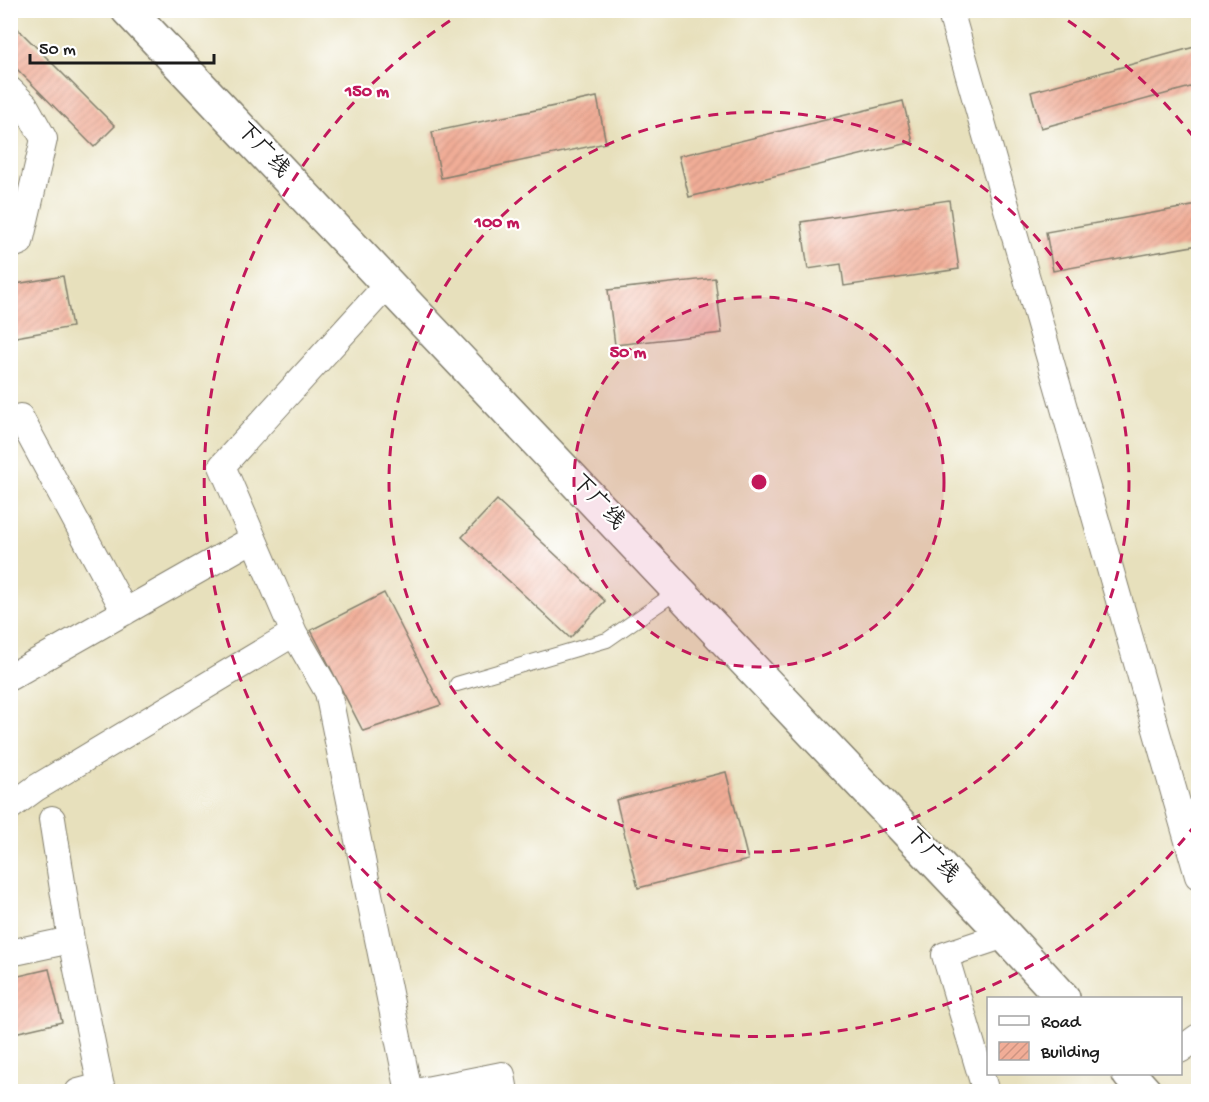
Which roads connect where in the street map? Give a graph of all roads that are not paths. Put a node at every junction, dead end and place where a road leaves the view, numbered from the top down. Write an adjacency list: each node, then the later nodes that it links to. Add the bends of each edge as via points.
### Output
1 (128, 10): 5 (main road, 下广线)
2 (950, 10): 15 (street)
3 (10, 90): 4 (street, via 25,105 44,139 20,243)
4 (10, 246)
5 (388, 284): 7 (street, via 222,466); 8 (main road, 下广线)
6 (20, 417): 9 (street)
7 (253, 539): 9 (street); 10 (street)
8 (679, 590): 12 (lane, via 607,640); 16 (main road, 下广线)
9 (125, 612): 11 (street)
10 (294, 633): 13 (street); 23 (street, via 328,692)
11 (10, 677)
12 (457, 684)
13 (10, 807)
14 (52, 819): 17 (street)
15 (1198, 876)
16 (1005, 935): 19 (main road, 下广线); 26 (street, via 945,955)
17 (71, 940): 18 (street); 22 (street)
18 (10, 952)
19 (1060, 997)
20 (1198, 1037): 21 (street)
21 (1182, 1049)
22 (93, 1090)
23 (409, 1092)
24 (416, 1092): 25 (street, via 502,1076)
25 (505, 1092)
26 (986, 1092)

